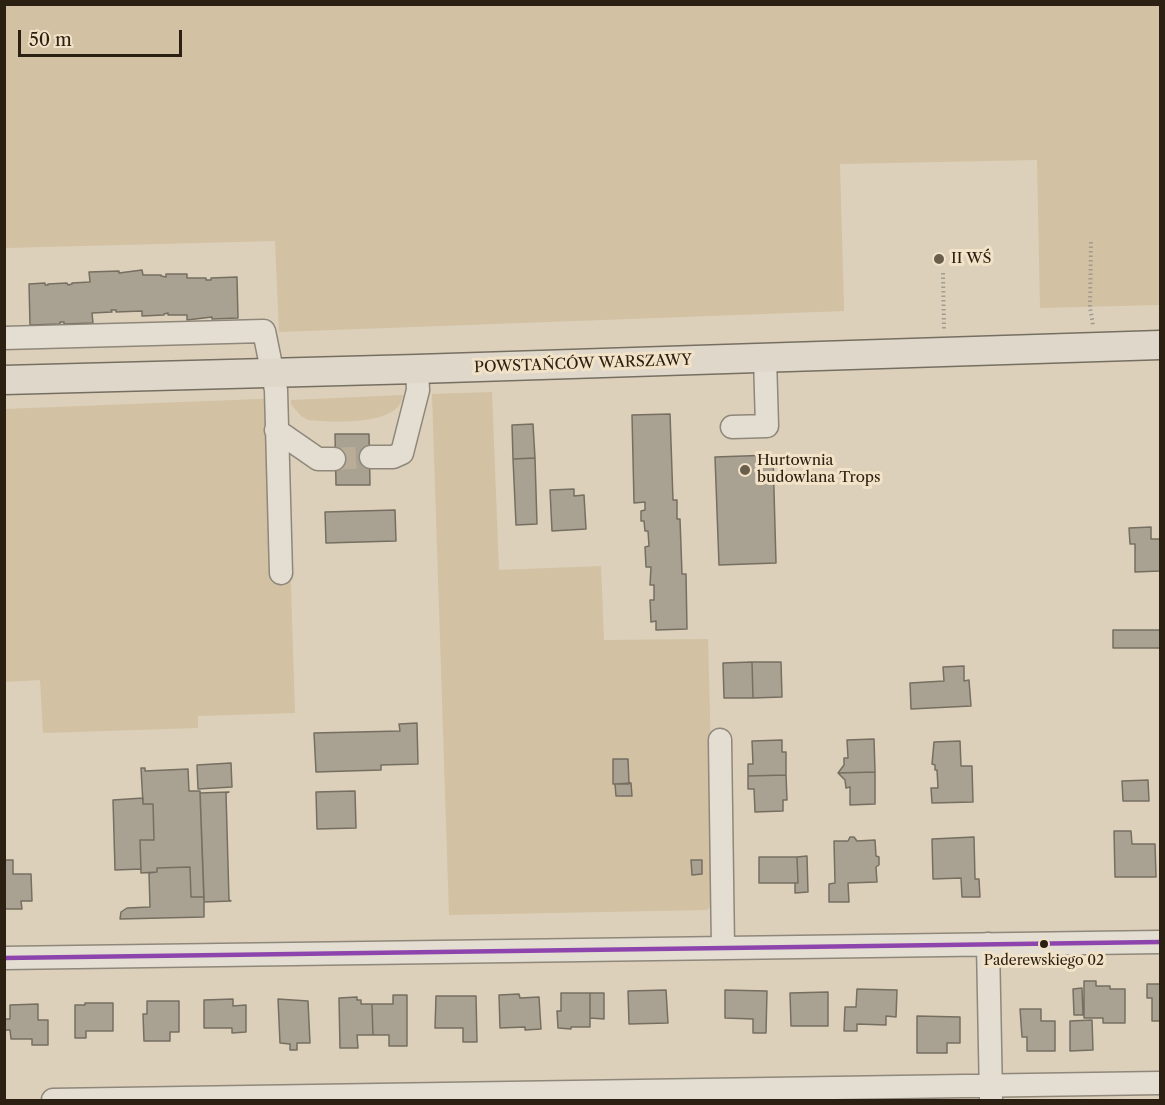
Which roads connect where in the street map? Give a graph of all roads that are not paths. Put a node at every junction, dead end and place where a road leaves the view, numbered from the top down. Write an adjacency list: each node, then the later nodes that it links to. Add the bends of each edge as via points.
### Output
1 (4, 338): 5 (street, via 264,331)
2 (1161, 345): 3 (main road, POWSTAŃCÓW WARSZAWY)
3 (765, 358): 4 (main road, POWSTAŃCÓW WARSZAWY); 7 (street, via 767,426)
4 (417, 369): 5 (main road, POWSTAŃCÓW WARSZAWY); 9 (street, via 418,390 402,453)
5 (273, 373): 6 (main road, POWSTAŃCÓW WARSZAWY); 8 (street)
6 (4, 380)
7 (732, 427)
8 (276, 429): 10 (street, via 318,459); 11 (street)
9 (371, 458)
10 (334, 459)
11 (281, 573)
12 (720, 740): 15 (street)
13 (1161, 942): 14 (street)
14 (988, 944): 15 (street); 18 (street)
15 (723, 948): 16 (street)
16 (4, 958)
17 (1161, 1083): 18 (street)
18 (991, 1093): 19 (street)
19 (499, 1097): 20 (street)
20 (301, 1099): 21 (street)
21 (105, 1100): 22 (street)
22 (53, 1101)

